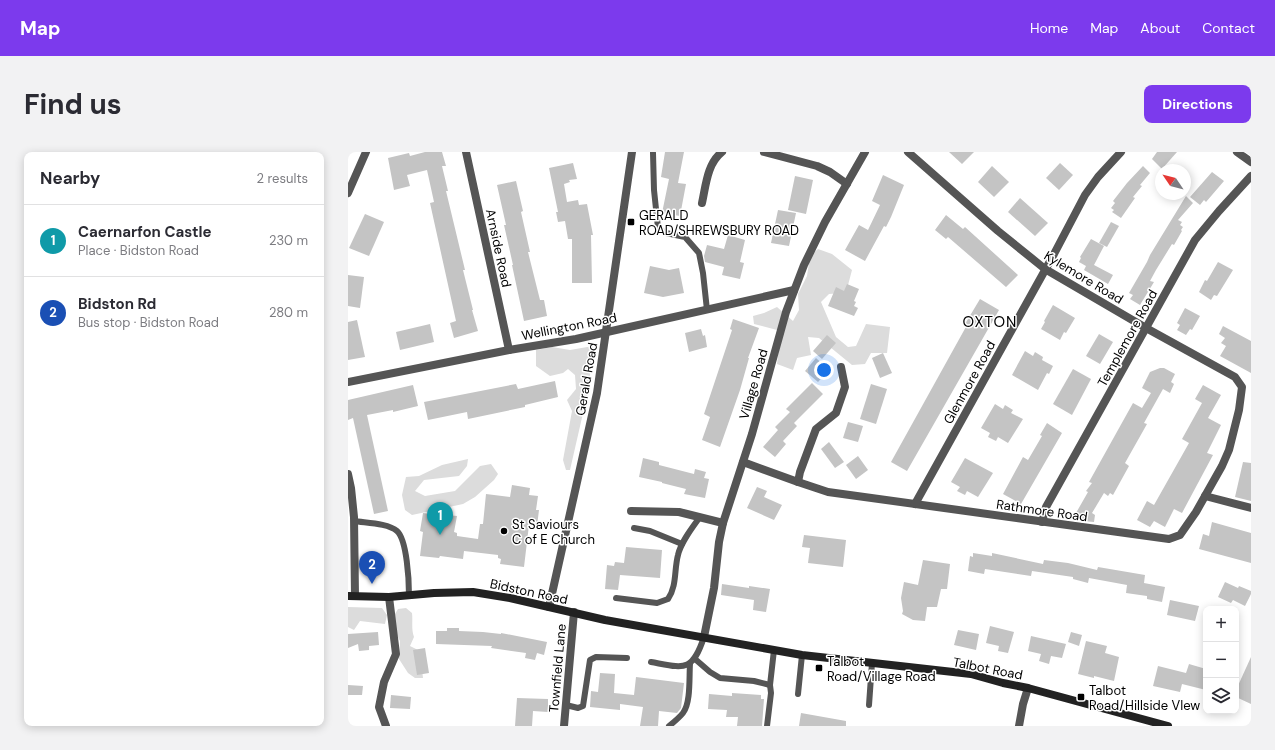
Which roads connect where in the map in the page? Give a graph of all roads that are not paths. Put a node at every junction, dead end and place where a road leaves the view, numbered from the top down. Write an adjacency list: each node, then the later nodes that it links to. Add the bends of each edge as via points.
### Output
1 (366, 152): 14 (street)
2 (466, 152): 21 (street, Arnside Road)
3 (632, 152): 20 (street, Gerald Road)
4 (722, 152): 15 (street, via 712,162)
5 (764, 152): 13 (street, via 817,166)
6 (865, 152): 13 (street, Village Road)
7 (908, 152): 16 (street, Kylemore Road)
8 (1121, 152): 16 (street, Glenmore Road, via 1085,195)
9 (1237, 152): 11 (street)
10 (654, 153): 18 (lane, via 658,228 666,233 685,237 699,253)
11 (1251, 162)
12 (1251, 176): 19 (street, Templemore Road, via 1196,240)
13 (847, 184): 17 (street, Village Road, via 825,222)
14 (348, 193)
15 (702, 203)
16 (1045, 269): 19 (street, Kylemore Road); 29 (street, Glenmore Road)
17 (794, 290): 18 (street, Wellington Road); 25 (street, Village Road)
18 (707, 310): 20 (street, Wellington Road)
19 (1146, 328): 24 (street, Kylemore Road, via 1235,377); 34 (street, Templemore Road, via 1046,507)
20 (606, 332): 21 (street, Wellington Road); 42 (street, Gerald Road, via 597,393)
21 (509, 350): 23 (street, Wellington Road)
22 (841, 367): 27 (street, via 845,387 836,413 816,429)
23 (348, 382)
24 (1242, 387): 28 (street, Rathmore Road, via 1229,450)
25 (743, 462): 27 (street, Rathmore Road); 35 (street, Village Road)
26 (348, 474): 33 (street, via 352,488)
27 (798, 482): 29 (street, Rathmore Road, via 828,492)
28 (1205, 496): 30 (street); 34 (street, Rathmore Road, via 1180,535 1169,540)
29 (915, 504): 34 (street, Rathmore Road)
30 (1251, 508)
31 (631, 511): 32 (street, via 679,512)
32 (700, 517): 35 (street); 37 (lane)
33 (354, 521): 38 (lane, via 390,527 397,531 402,538 408,569); 39 (street)
34 (1042, 522)
35 (723, 523): 44 (street, Village Road)
36 (634, 528): 37 (lane, via 650,531)
37 (682, 544): 41 (lane, via 668,599 657,603)
38 (409, 595): 40 (main road, Bidston Road); 42 (main road, Bidston Road, via 472,592)
39 (351, 596): 40 (main road, Bidston Road)
40 (389, 597): 57 (street, via 396,654 384,682 379,707)
41 (616, 598)
42 (549, 607): 43 (main road, Bidston Road)
43 (574, 612): 44 (main road, Bidston Road, via 605,620); 55 (street, Townfield Lane)
44 (704, 637): 45 (main road, Talbot Road); 48 (lane)
45 (774, 650): 46 (main road, Talbot Road); 52 (lane)
46 (802, 655): 50 (main road, Talbot Road); 54 (lane)
47 (627, 658): 55 (lane, via 596,657 590,660 583,706 578,708)
48 (695, 659): 51 (lane); 52 (lane, via 720,678)
49 (651, 662): 51 (lane, via 677,667)
50 (872, 663): 53 (main road, Talbot Road, via 971,674); 56 (lane)
51 (690, 664): 59 (lane, via 685,710)
52 (770, 684): 60 (lane)
53 (1028, 688): 61 (street); 62 (main road, Talbot Road)
54 (798, 694)
55 (566, 705): 58 (street, Townfield Lane)
56 (869, 705)
57 (386, 726)
58 (564, 726)
59 (669, 726)
60 (767, 726)
61 (1019, 726)
62 (1168, 726)

